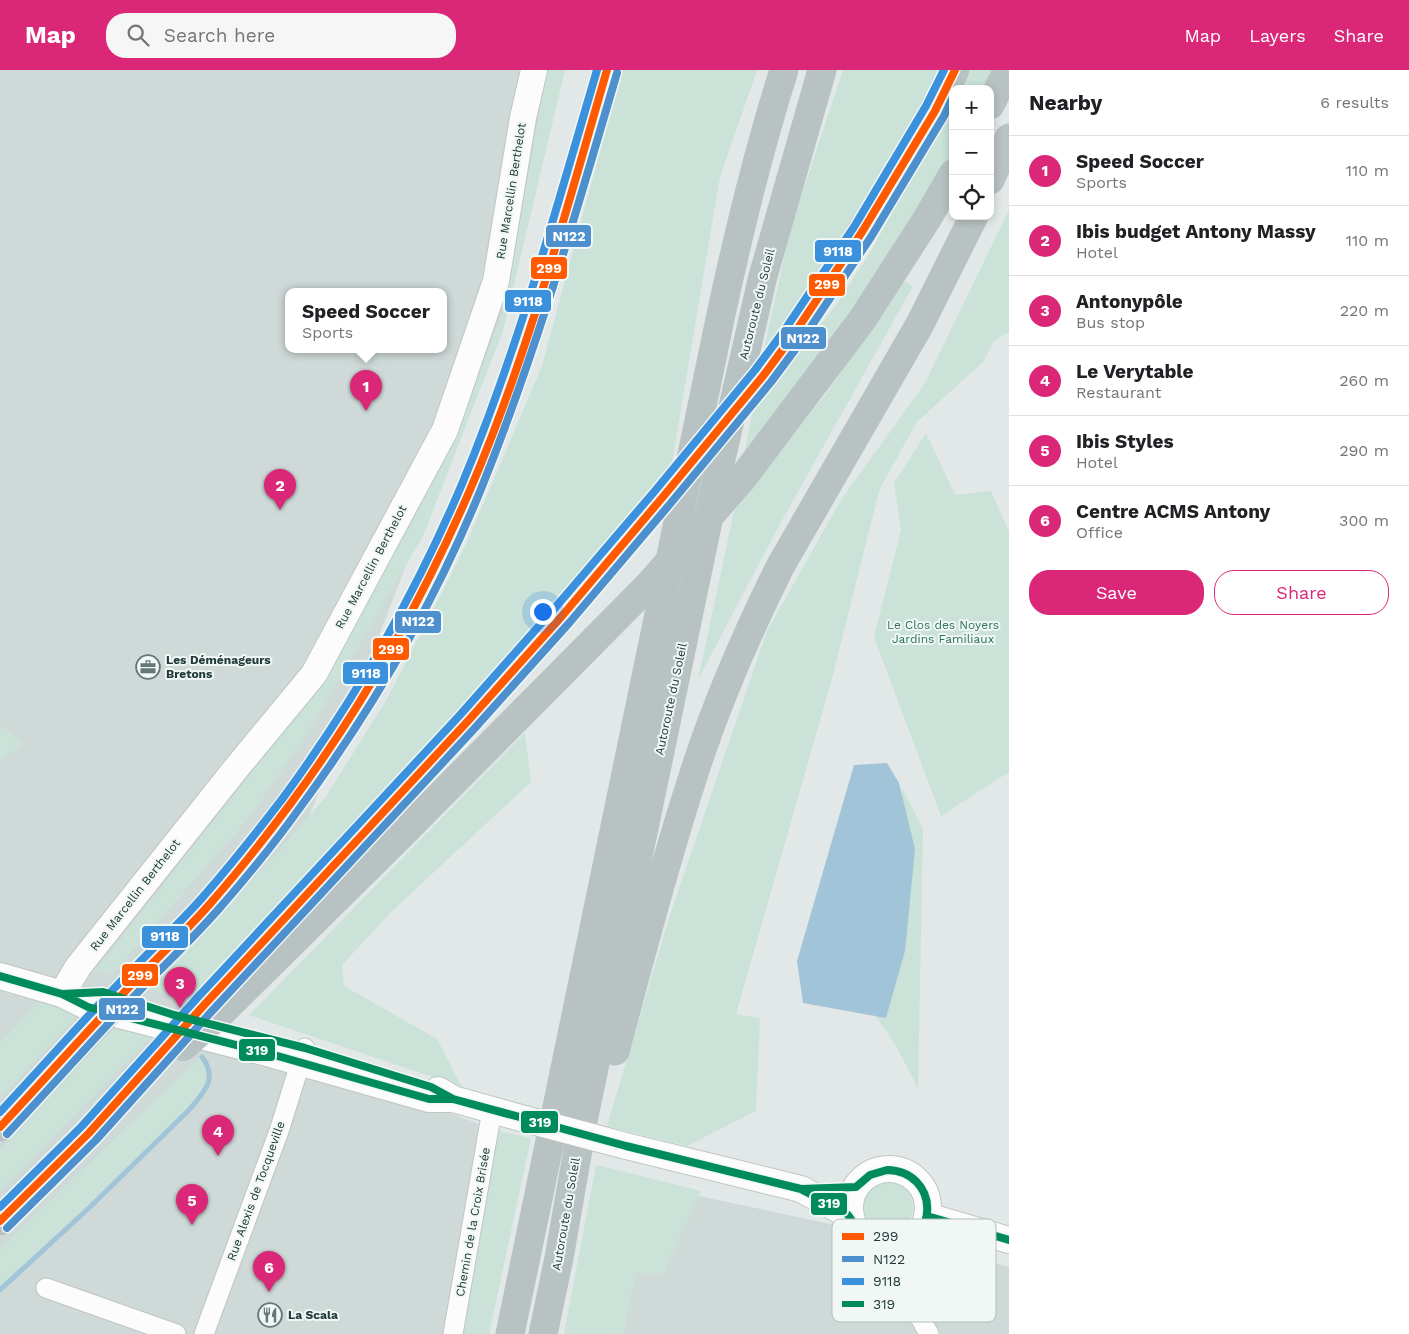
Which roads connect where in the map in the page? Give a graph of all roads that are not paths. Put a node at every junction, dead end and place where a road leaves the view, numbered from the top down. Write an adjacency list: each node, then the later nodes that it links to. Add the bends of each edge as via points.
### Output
1 (534, 70): 15 (street, Rue Marcellin Berthelot, via 496,281 445,430 314,674 78,967)
2 (588, 70): 13 (highway)
3 (607, 70): 13 (highway)
4 (784, 70): 37 (highway, via 746,204 720,318)
5 (822, 70): 30 (highway, Autoroute du Soleil, via 763,276 731,413 583,1121)
6 (955, 70): 16 (highway, bridge, via 935,111 862,232 763,376 562,616)
7 (1008, 70): 8 (highway)
8 (994, 97)
9 (1009, 138): 11 (highway)
10 (952, 175): 16 (highway, bridge, via 862,320 741,480 648,586 390,846)
11 (992, 175)
12 (972, 220): 30 (highway, via 920,324 781,565 733,669 684,806)
13 (534, 310): 19 (highway, bridge, via 511,383 446,543 388,655 317,765 209,905)
14 (0, 976): 15 (street)
15 (62, 994): 17 (street, via 103,992)
16 (214, 1007): 27 (highway, bridge)
17 (303, 1055): 18 (street, via 430,1086 453,1099); 35 (street, Rue Alexis de Tocqueville, via 279,1131)
18 (501, 1113): 21 (street, bridge); 36 (street, Chemin de la Croix Brisée)
19 (0, 1128)
20 (856, 1187): 21 (street); 22 (street, via 866,1176 880,1170 906,1173 923,1189); 24 (street, via 850,1201)
21 (801, 1189): 23 (street)
22 (927, 1216): 25 (street); 26 (street)
23 (845, 1219)
24 (854, 1219)
25 (926, 1219)
26 (937, 1219)
27 (0, 1222)
28 (996, 1236): 29 (street)
29 (1009, 1240)
30 (559, 1258): 38 (highway, Autoroute du Soleil)
31 (46, 1288): 34 (street)
32 (923, 1322): 39 (street)
33 (926, 1322): 39 (street)
34 (176, 1334)
35 (204, 1334)
36 (453, 1334)
37 (510, 1334)
38 (543, 1334)
39 (930, 1334)

